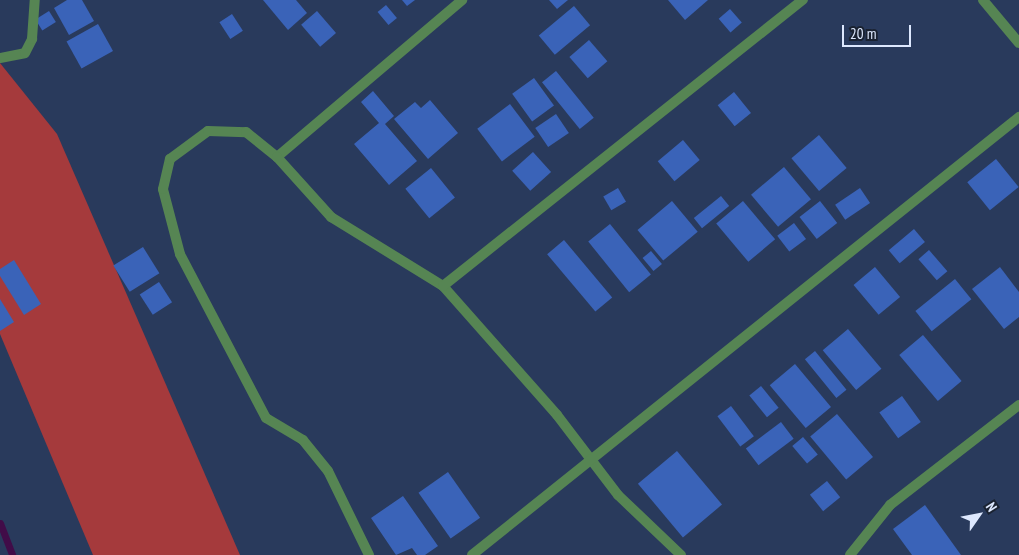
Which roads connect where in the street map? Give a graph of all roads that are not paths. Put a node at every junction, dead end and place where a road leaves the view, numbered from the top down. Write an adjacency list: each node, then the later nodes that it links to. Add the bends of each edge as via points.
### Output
1 (35, 0): 6 (street, via 32,39 25,53)
2 (462, 0): 8 (street)
3 (803, 0): 9 (street)
4 (983, 0): 5 (street)
5 (1019, 43)
6 (0, 58)
7 (1019, 117): 11 (street)
8 (277, 157): 9 (street, via 330,216); 12 (street, via 246,132 208,131 170,159 163,189 180,254 266,418 303,440 328,471)
9 (443, 286): 11 (street, via 557,414)
10 (1019, 406): 15 (street, via 890,505)
11 (588, 459): 13 (street); 14 (street, via 618,495)
12 (369, 555)
13 (472, 555)
14 (681, 555)
15 (850, 555)

